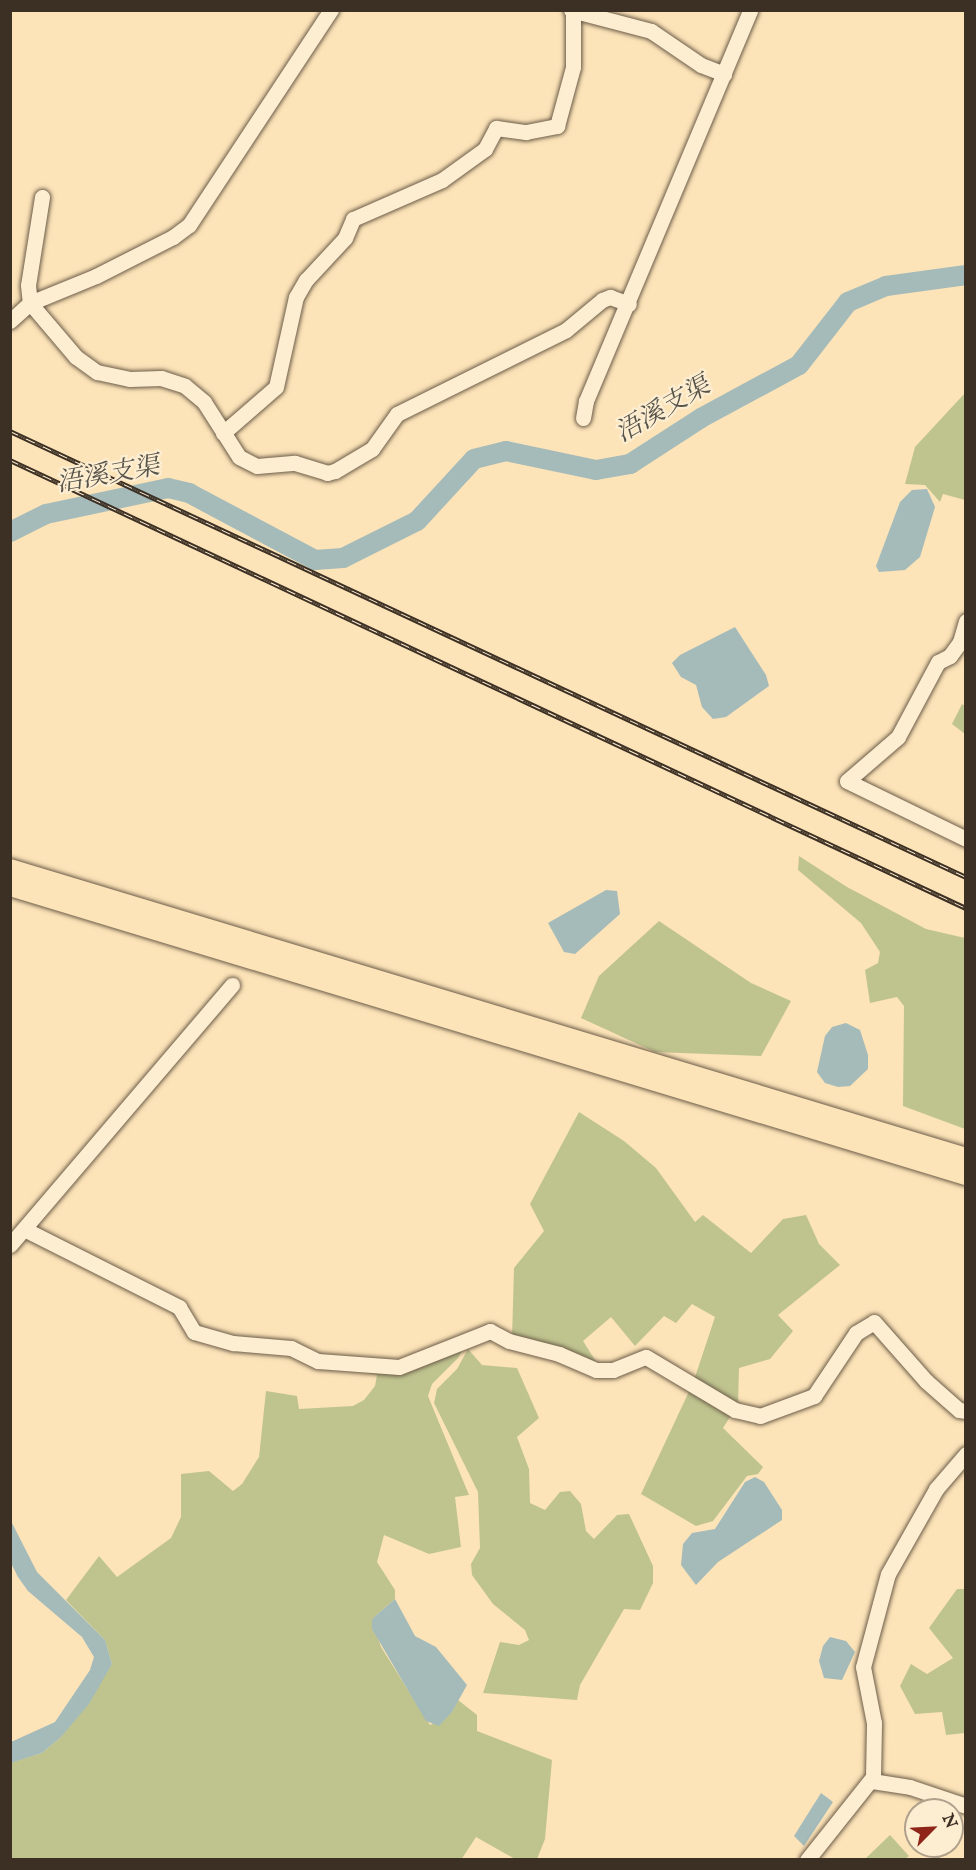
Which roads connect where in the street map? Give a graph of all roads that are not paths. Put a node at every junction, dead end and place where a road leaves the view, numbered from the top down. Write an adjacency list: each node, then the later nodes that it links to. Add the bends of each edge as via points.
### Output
1 (331, 10): 6 (street, via 189,225 96,276)
2 (750, 10): 4 (street)
3 (572, 12): 4 (street, via 651,31 701,65); 10 (street, via 573,67 557,126 526,132 496,128 485,149 442,180 353,219 345,238 306,280 296,297 276,387)
4 (724, 74): 7 (street)
5 (42, 197): 6 (street, via 28,285)
6 (30, 303): 8 (street); 10 (street, via 76,357 97,372 178,383 199,396)
7 (629, 303): 9 (street); 10 (street, via 610,297 602,300 566,330 397,414 372,448 331,473 303,464 244,463)
8 (10, 321)
9 (582, 418)
10 (223, 433)
11 (966, 621): 12 (street, via 960,642 950,656 938,662 898,737 847,781)
12 (966, 839)
13 (10, 869): 16 (main road)
14 (10, 886): 17 (main road)
15 (232, 985): 18 (street)
16 (966, 1158)
17 (966, 1175)
18 (24, 1229): 19 (street); 20 (street, via 179,1307 194,1332 233,1343 291,1347 318,1361 399,1367 490,1331 596,1370 613,1370 646,1357 735,1410 760,1416 814,1396 856,1333 874,1322 926,1381 959,1410)
19 (10, 1245)
20 (966, 1411)
21 (966, 1454): 22 (street, via 936,1489 888,1574 863,1667 874,1723)
22 (872, 1781): 23 (street, via 909,1787); 24 (street)
23 (966, 1806)
24 (807, 1860)

